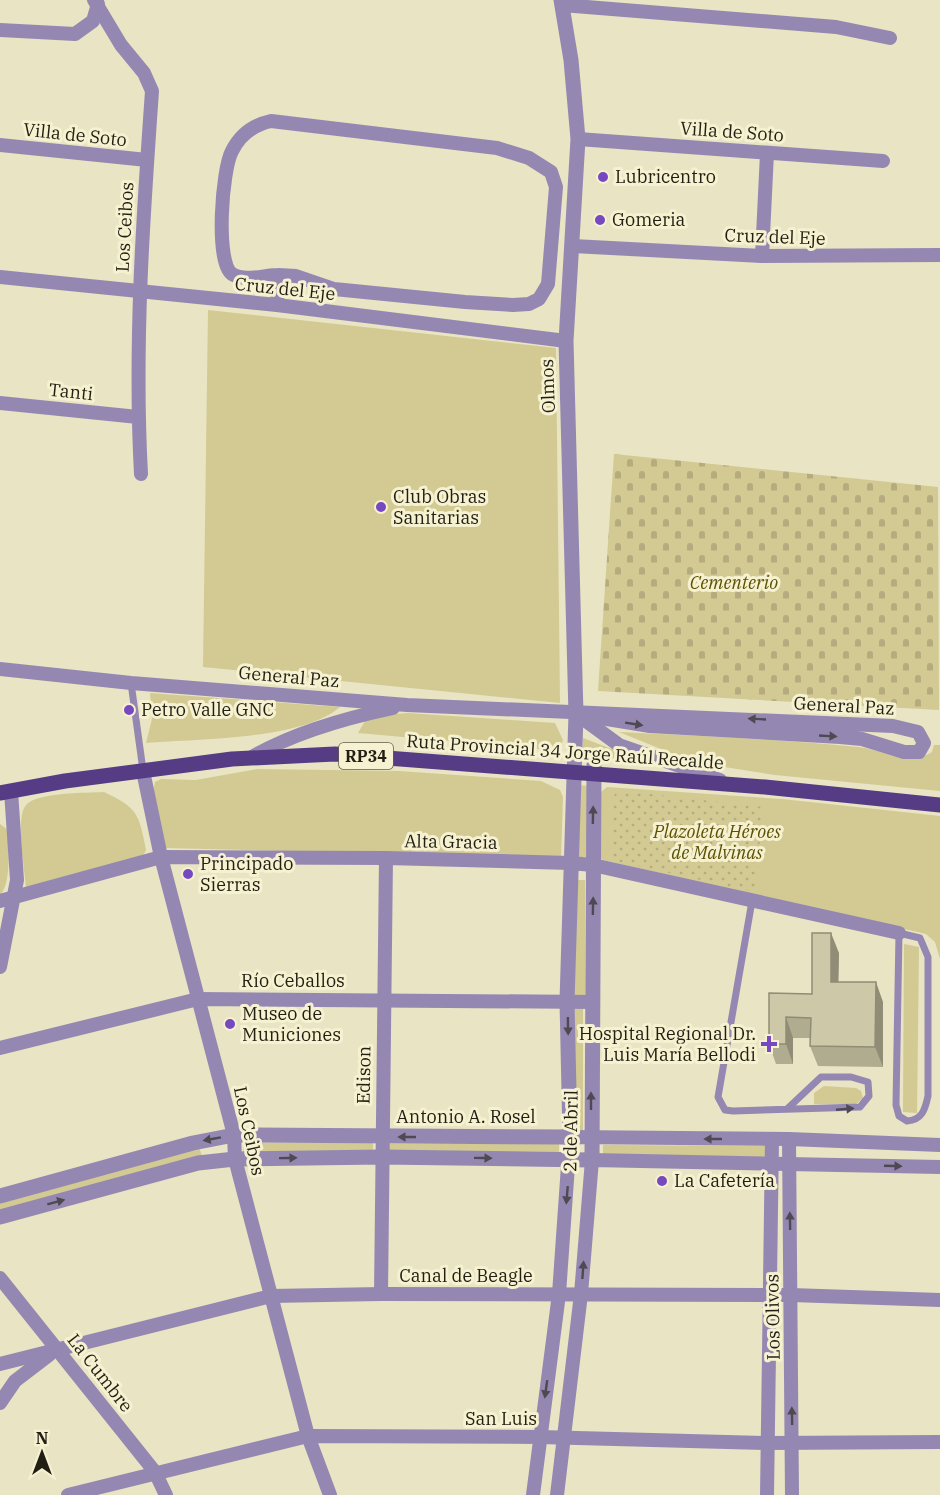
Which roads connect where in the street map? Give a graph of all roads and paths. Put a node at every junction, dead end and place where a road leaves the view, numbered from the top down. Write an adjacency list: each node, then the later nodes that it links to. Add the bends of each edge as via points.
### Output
1 (96, 2): 3 (street, via 93,21 75,34); 8 (street, Los Ceibos, via 152,91)
2 (561, 2): 4 (street, via 836,27); 5 (street, Olmos)
3 (0, 30)
4 (890, 38)
5 (578, 139): 7 (street, Villa de Soto); 10 (street, Olmos)
6 (0, 145): 8 (street, Villa de Soto)
7 (767, 153): 9 (street, Villa de Soto); 12 (street)
8 (147, 160): 15 (street, Los Ceibos)
9 (883, 161)
10 (573, 246): 12 (street, Cruz del Eje); 17 (street, Olmos)
11 (940, 255): 12 (street, Cruz del Eje)
12 (762, 256)
13 (278, 275): 13 (street, via 296,276 334,289 529,304 539,299 548,284 556,187 551,172 529,158 497,148 271,121 261,123 249,130 230,154 225,170 222,249 231,273 246,278); 16 (street)
14 (0, 277): 15 (street, Cruz del Eje)
15 (140, 291): 16 (street, Cruz del Eje); 19 (street, Los Ceibos)
16 (277, 305): 17 (street, Cruz del Eje)
17 (566, 341): 24 (street, Olmos)
18 (0, 404): 19 (street, Tanti)
19 (138, 417): 20 (street, Los Ceibos)
20 (141, 474)
21 (0, 669): 22 (street, General Paz)
22 (131, 683): 23 (street, General Paz); 26 (lane)
23 (407, 705): 24 (street, General Paz); 25 (street, via 365,714)
24 (576, 714): 24 (street, General Paz, one-way to 24, via 650,726 862,739 904,752 919,752 924,743 918,732 893,726); 27 (street, Olmos); 29 (street, via 620,745)
25 (259, 753): 26 (main road, Ruta Provincial 34 Jorge Raúl Recalde / RP34); 27 (main road, Ruta Provincial 34 Jorge Raúl Recalde / RP34, via 336,747)
26 (143, 767): 30 (main road, Ruta Provincial 34 Jorge Raúl Recalde / RP34, via 64,773); 32 (street, Los Ceibos)
27 (575, 768): 28 (main road, Ruta Provincial 34 Jorge Raúl Recalde / RP34); 34 (street, 2 de Abril)
28 (594, 769): 29 (main road, Ruta Provincial 34 Jorge Raúl Recalde / RP34, via 680,775); 35 (street, 2 de Abril, one-way to 28)
29 (734, 784): 31 (main road, Ruta Provincial 34 Jorge Raúl Recalde / RP34)
30 (4, 790): 36 (street, via 17,880)
31 (940, 805)
32 (161, 857): 33 (street, Alta Gracia); 36 (street, Alta Gracia); 41 (street, Los Ceibos)
33 (386, 858): 34 (street, Alta Gracia); 42 (street, Edison)
34 (570, 863): 35 (street, Alta Gracia); 43 (street, 2 de Abril)
35 (593, 865): 38 (street, Alta Gracia); 44 (street, 2 de Abril, one-way to 35)
36 (15, 897): 37 (street, Alta Gracia); 40 (street)
37 (0, 901)
38 (752, 901): 39 (street, Alta Gracia); 46 (lane, via 718,1097 725,1110)
39 (899, 933): 39 (lane, via 896,1105 899,1116 907,1121 924,1113 928,1096 928,957 920,938)
40 (0, 967)
41 (198, 999): 42 (street, Río Ceballos); 45 (street, Río Ceballos); 47 (street, Los Ceibos)
42 (384, 1000): 43 (street, Río Ceballos); 48 (street, Edison)
43 (567, 1001): 44 (street, Río Ceballos); 49 (street, 2 de Abril, one-way to 49)
44 (592, 1002): 50 (street, 2 de Abril, one-way to 44)
45 (0, 1048)
46 (787, 1109): 46 (lane, one-way to 46, via 860,1107 869,1096 868,1082 851,1077 821,1077)
47 (234, 1135): 48 (street, Antonio A. Rosel); 55 (street, Los Ceibos); 61 (street, Antonio A. Rosel, one-way to 61)
48 (381, 1136): 49 (street, Antonio A. Rosel, one-way to 48); 54 (street, Edison)
49 (570, 1137): 50 (street, Antonio A. Rosel); 56 (street, 2 de Abril)
50 (591, 1138): 51 (street, Antonio A. Rosel, one-way to 50); 57 (street, 2 de Abril)
51 (772, 1139): 52 (street, Antonio A. Rosel); 59 (street, Los Olivos)
52 (789, 1139): 53 (street, Antonio A. Rosel); 58 (street, Los Olivos)
53 (940, 1144)
54 (382, 1157): 55 (street, one-way to 54); 56 (street, one-way to 56); 64 (street, Edison)
55 (236, 1159): 62 (street, one-way to 55, via 198,1163); 69 (street, Los Ceibos)
56 (570, 1159): 57 (street); 65 (street, 2 de Abril, one-way to 65)
57 (592, 1160): 59 (street); 66 (street, 2 de Abril, one-way to 57)
58 (790, 1162): 59 (street); 60 (street, one-way to 60); 68 (street, Los Olivos, one-way to 58)
59 (772, 1163): 67 (street, Los Olivos)
60 (940, 1167)
61 (0, 1196)
62 (0, 1217)
63 (0, 1278): 71 (street, La Cumbre)
64 (381, 1294): 65 (street, Canal de Beagle); 69 (street, Canal de Beagle)
65 (559, 1294): 66 (street, Canal de Beagle); 75 (street, 2 de Abril, one-way to 75)
66 (581, 1294): 67 (street, Canal de Beagle); 76 (street, 2 de Abril)
67 (770, 1295): 68 (street, Canal de Beagle); 78 (street, Los Olivos)
68 (791, 1295): 70 (street, Canal de Beagle); 79 (street, Los Olivos, one-way to 68)
69 (271, 1296): 71 (street, Canal de Beagle); 74 (street, Los Ceibos)
70 (940, 1300)
71 (58, 1349): 72 (street, Canal de Beagle); 73 (street, via 15,1381); 80 (street, La Cumbre)
72 (0, 1364)
73 (0, 1403)
74 (308, 1436): 75 (street, San Luis); 80 (street, San Luis); 83 (street, Los Ceibos)
75 (540, 1437): 76 (street, San Luis); 84 (street, 2 de Abril)
76 (564, 1438): 78 (street, San Luis); 85 (street, 2 de Abril)
77 (940, 1442): 79 (street, San Luis)
78 (767, 1443): 79 (street, San Luis); 86 (street, Los Olivos)
79 (792, 1443): 87 (street, Los Olivos)
80 (155, 1472): 81 (street, San Luis); 82 (street, La Cumbre)
81 (68, 1495)
82 (166, 1495)
83 (330, 1495)
84 (533, 1495)
85 (557, 1495)
86 (767, 1495)
87 (792, 1495)

